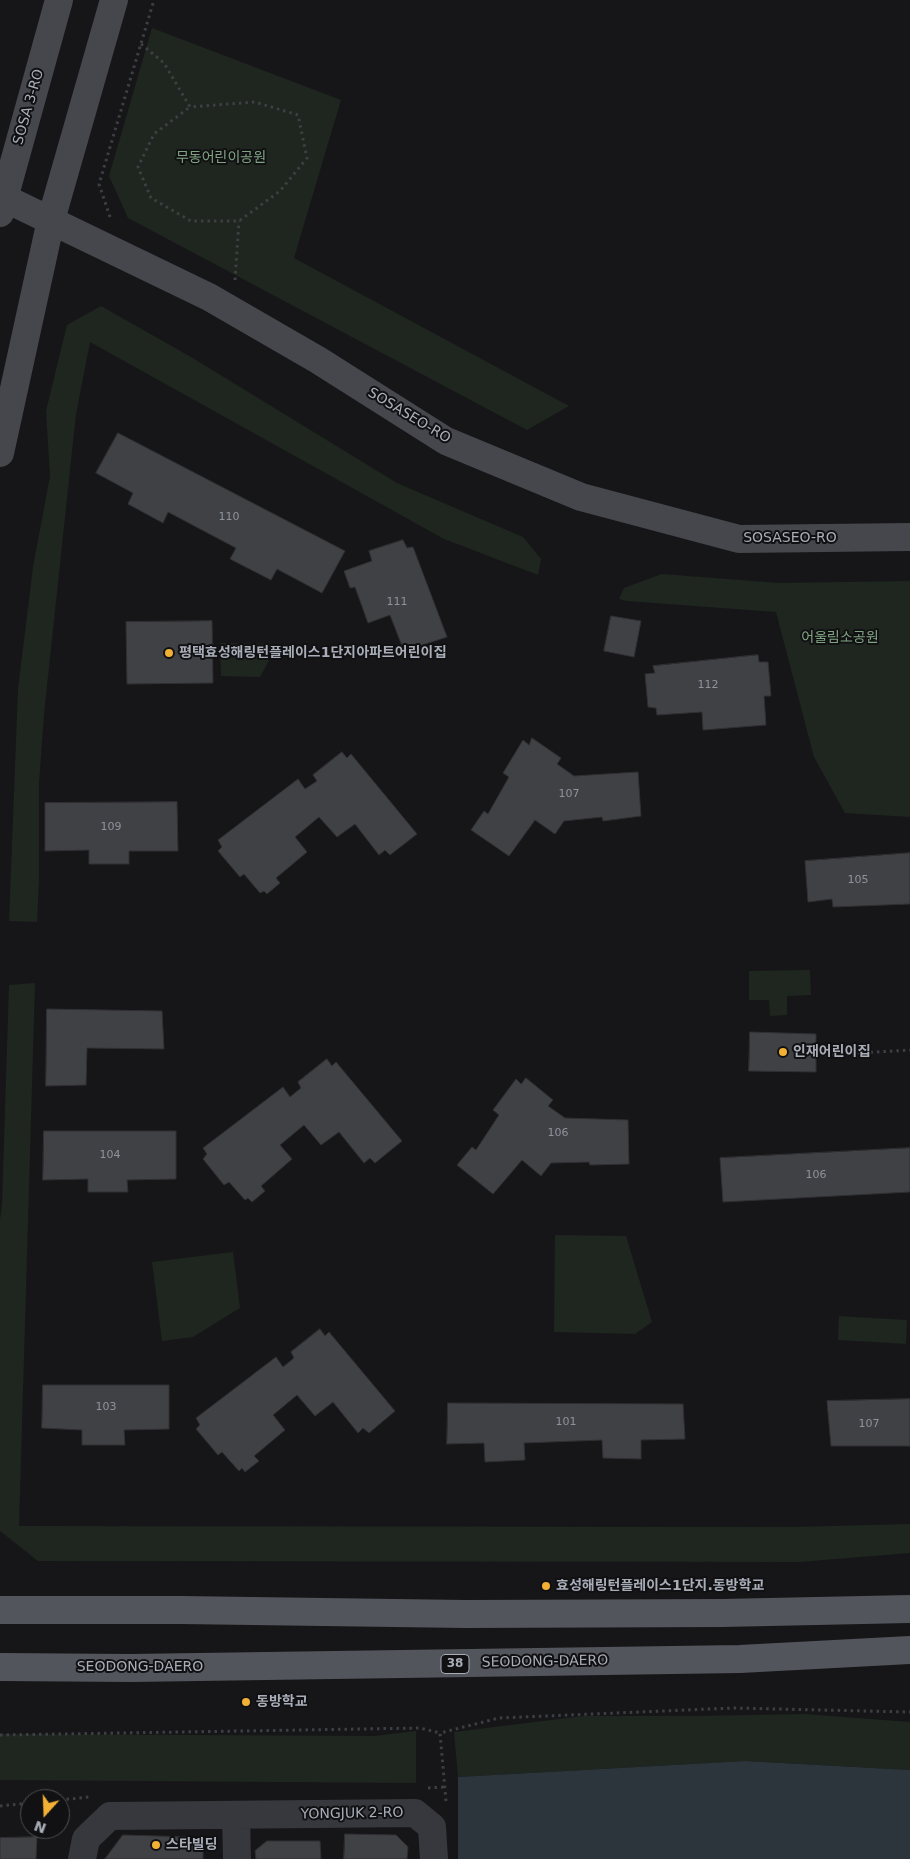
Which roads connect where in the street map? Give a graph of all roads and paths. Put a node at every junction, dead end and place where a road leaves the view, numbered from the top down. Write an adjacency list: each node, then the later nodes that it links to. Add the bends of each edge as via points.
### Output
1 (59, 0): 6 (street, SOSA 3-RO)
2 (114, 0): 8 (street)
3 (154, 0): 4 (path)
4 (141, 44): 5 (path, via 164,62); 7 (path, via 99,184)
5 (190, 107): 9 (path, via 154,134 138,167 151,198 191,222); 9 (path, via 255,102 298,115 307,158 280,191)
6 (1, 202): 8 (street, SOSASEO-RO)
7 (111, 218)
8 (51, 220): 11 (street); 12 (street, SOSASEO-RO, via 209,297 318,360 446,441 581,497 739,539)
9 (239, 221): 10 (path, via 235,283)
10 (226, 278)
11 (0, 453)
12 (910, 537)
13 (910, 1050): 14 (path)
14 (825, 1055)
15 (910, 1608): 16 (main road, via 476,1614)
16 (0, 1610)
17 (910, 1650): 18 (main road, SEODONG-DAERO / 38, via 740,1660)
18 (0, 1668)
19 (910, 1712): 20 (path, via 733,1708 499,1718)
20 (440, 1733): 21 (path, via 420,1728); 23 (path)
21 (0, 1734)
22 (20, 1804): 24 (path)
23 (447, 1805)
24 (0, 1806)
25 (236, 1816): 26 (street, YONGJUK 2-RO, via 110,1816 86,1839); 27 (street); 28 (street, YONGJUK 2-RO, via 415,1813 432,1827)
26 (82, 1859)
27 (237, 1859)
28 (434, 1859)

